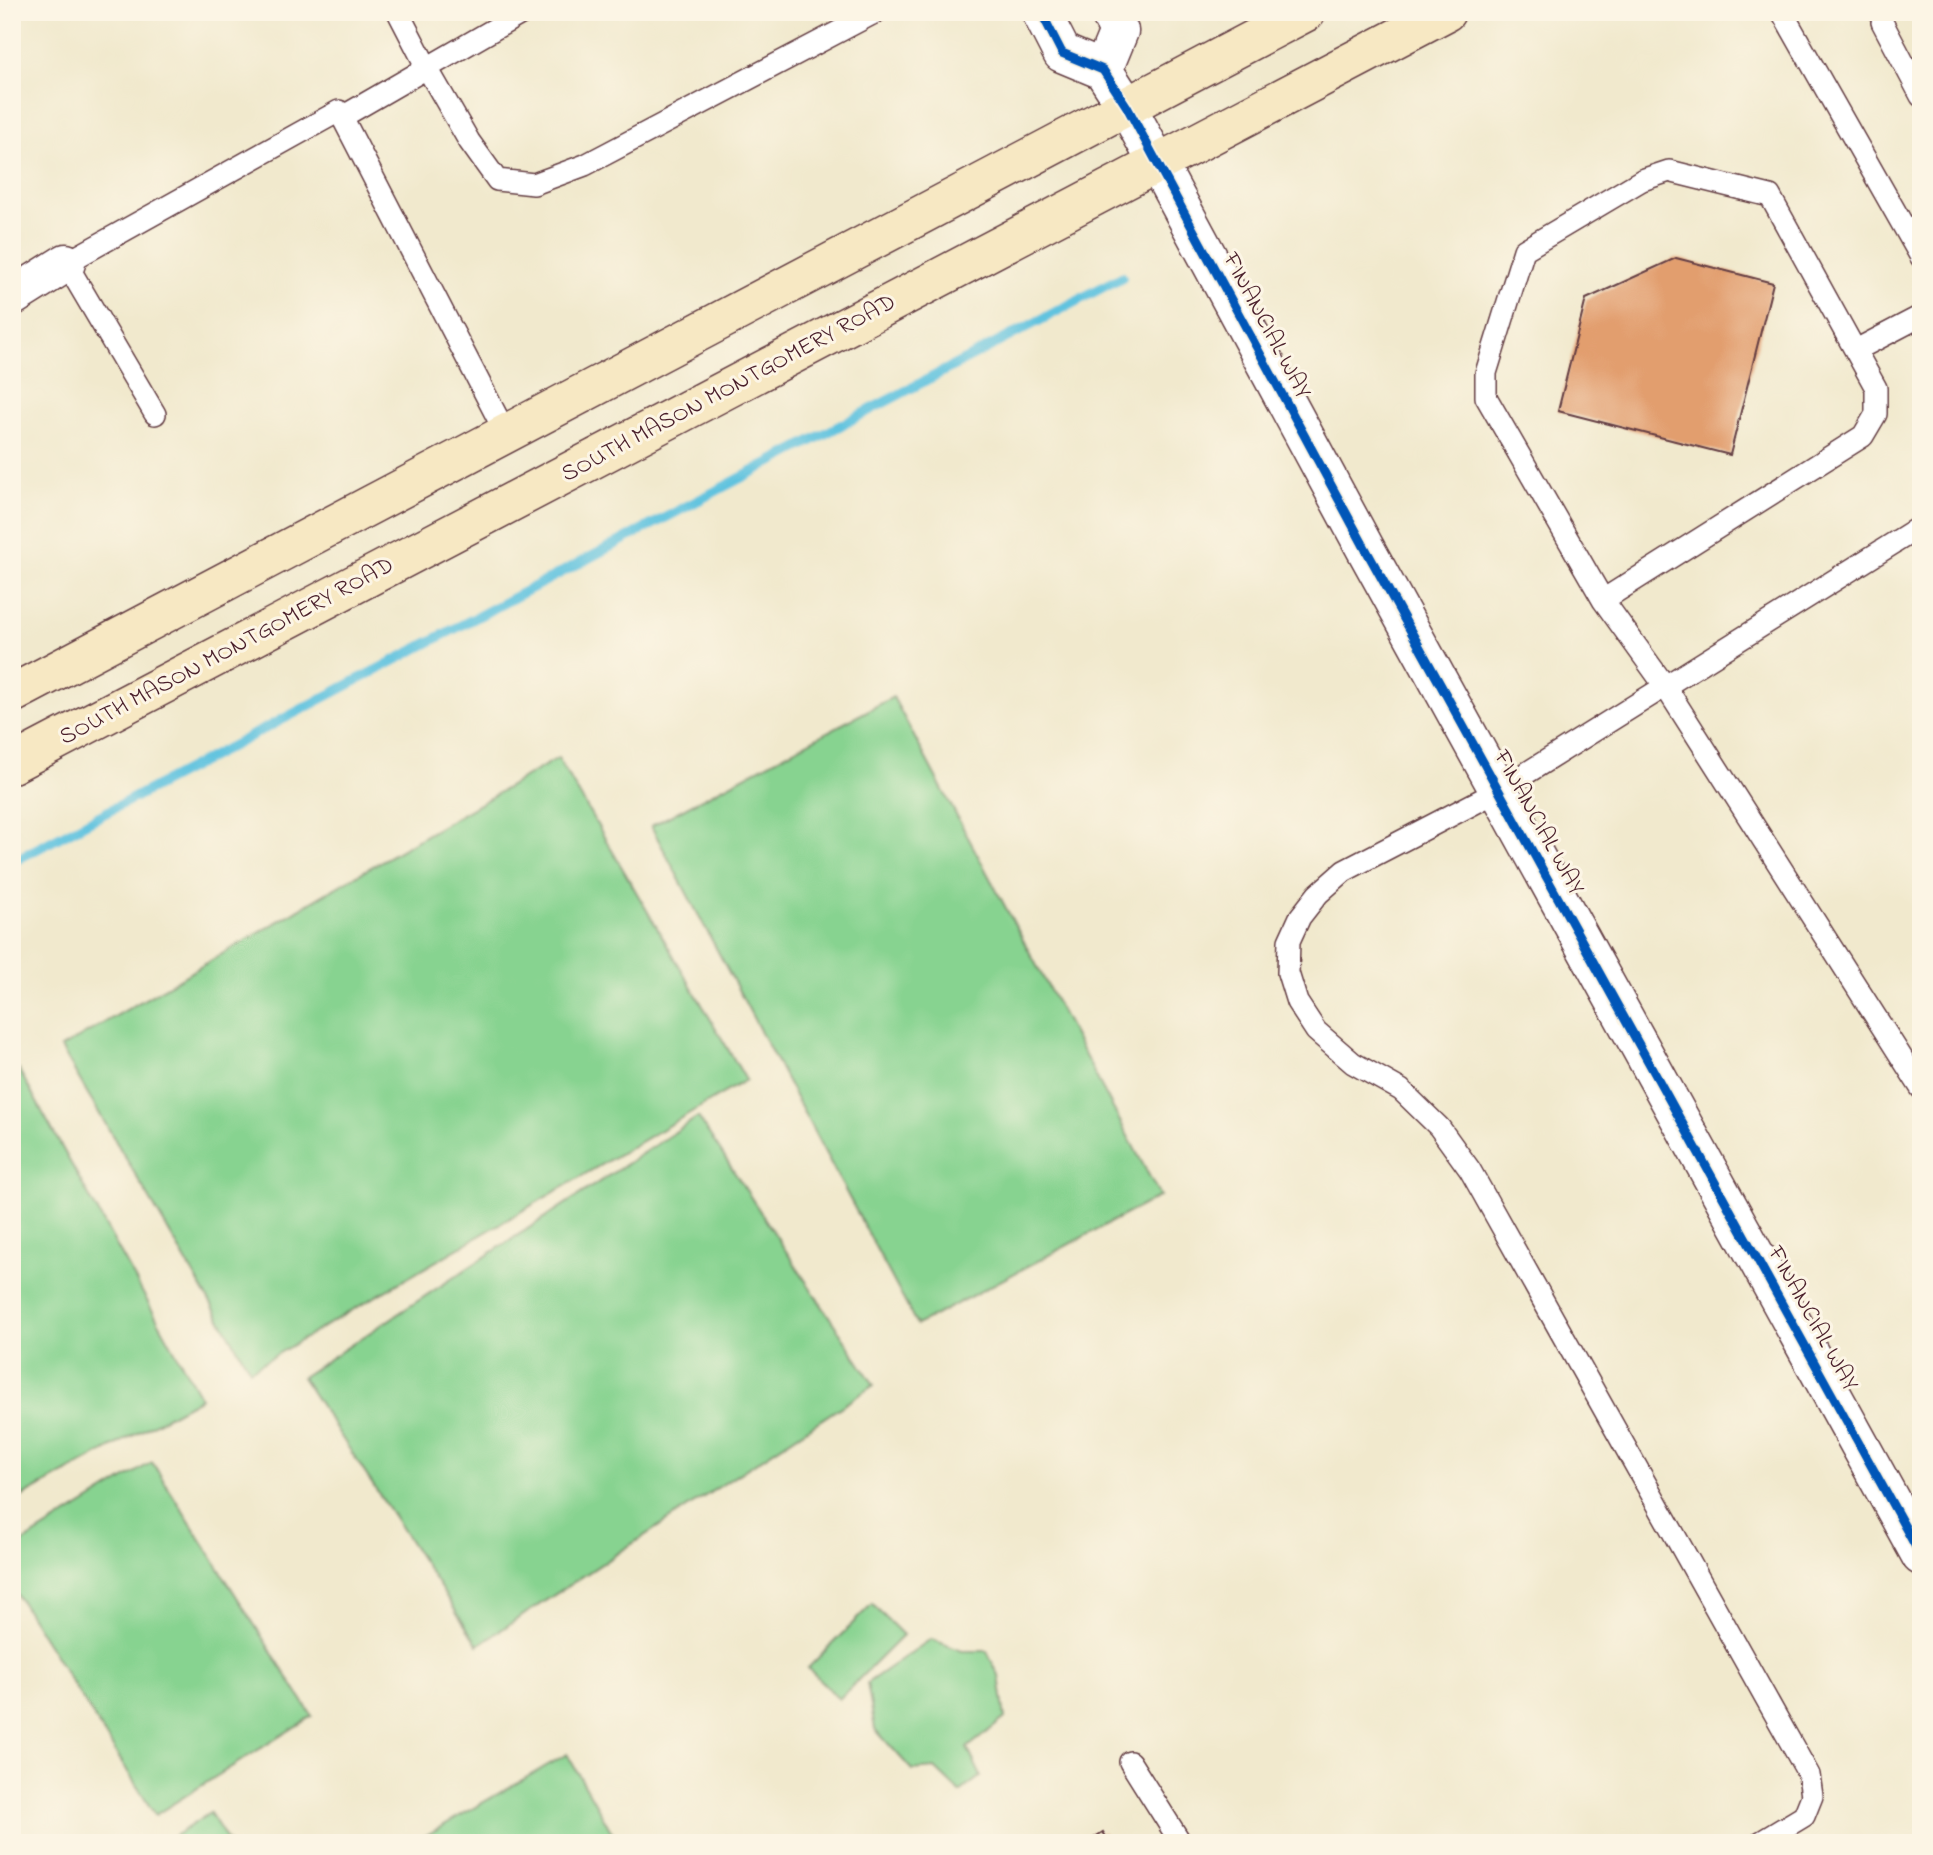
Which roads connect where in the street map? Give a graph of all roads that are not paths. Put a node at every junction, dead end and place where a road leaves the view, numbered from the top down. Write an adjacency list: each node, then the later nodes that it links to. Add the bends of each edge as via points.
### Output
1 (398, 12): 10 (lane)
2 (524, 12): 10 (lane)
3 (876, 12): 10 (lane, via 585,165 534,184 497,180)
4 (1041, 12): 11 (street, via 1062,53)
5 (1109, 12): 11 (street, via 1119,31)
6 (1306, 12): 13 (main road)
7 (1446, 12): 15 (main road, SOUTH MASON MONTGOMERY ROAD)
8 (1782, 12): 16 (lane)
9 (1882, 22): 12 (lane)
10 (427, 68): 14 (lane)
11 (1103, 70): 13 (street, FINANCIAL WAY)
12 (1921, 96)
13 (1127, 107): 15 (street, FINANCIAL WAY); 22 (main road)
14 (342, 117): 17 (lane, via 339,111); 22 (lane)
15 (1157, 164): 27 (main road, SOUTH MASON MONTGOMERY ROAD); 28 (street, FINANCIAL WAY)
16 (1921, 257)
17 (66, 263): 18 (street); 21 (lane)
18 (12, 297)
19 (1921, 316): 20 (lane)
20 (1856, 350): 24 (lane, via 1876,388 1876,414 1863,436); 24 (lane, via 1770,196 1669,171 1642,180 1524,250 1486,373 1486,397)
21 (155, 414)
22 (506, 434): 26 (main road)
23 (1921, 526): 25 (lane)
24 (1603, 600): 25 (lane)
25 (1665, 686): 28 (lane); 29 (lane)
26 (12, 694)
27 (12, 764)
28 (1499, 790): 30 (street, FINANCIAL WAY); 33 (lane, via 1344,871 1300,917 1289,941 1288,973 1297,1002 1316,1031 1353,1063 1401,1090 1439,1127 1470,1170 1809,1775 1812,1796 1804,1816)
29 (1921, 1088)
30 (1921, 1556)
31 (1130, 1762): 32 (lane)
32 (1181, 1843)
33 (1759, 1843)

